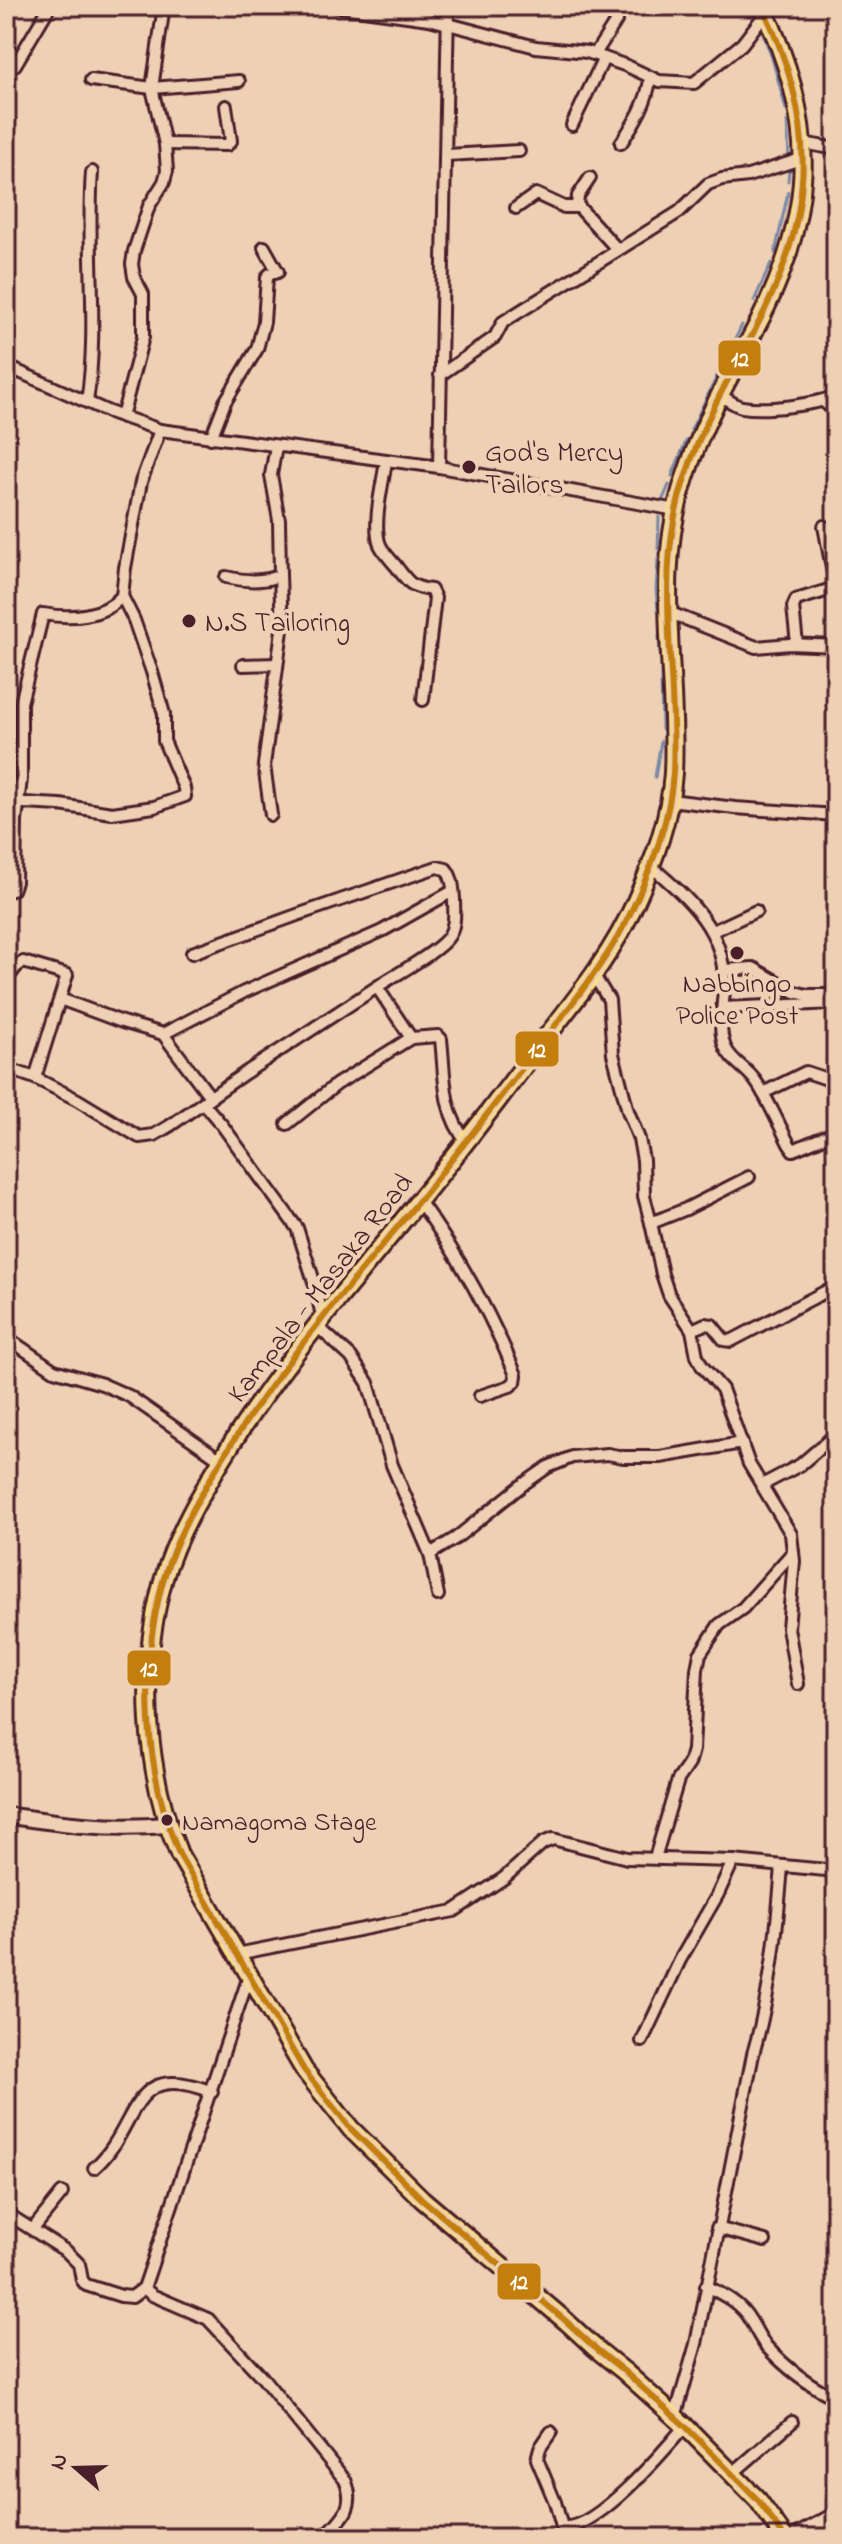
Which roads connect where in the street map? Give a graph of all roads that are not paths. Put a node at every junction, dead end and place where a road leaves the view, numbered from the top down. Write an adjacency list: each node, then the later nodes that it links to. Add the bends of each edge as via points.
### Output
1 (50, 6): 9 (street)
2 (164, 6): 13 (street)
3 (334, 6): 7 (street)
4 (448, 6): 7 (street)
5 (621, 6): 8 (street)
6 (764, 10): 10 (street, via 742,44 694,83); 19 (main road, Kampala - Masaka Road, via 788,69)
7 (447, 25): 8 (street); 21 (street)
8 (600, 56): 10 (street); 15 (street)
9 (15, 65)
10 (650, 78): 16 (street, via 638,116)
11 (91, 80): 13 (street)
12 (239, 81): 13 (street)
13 (152, 88): 17 (street)
14 (226, 106): 17 (street, via 231,141 227,145)
15 (572, 125)
16 (621, 143)
17 (165, 144): 35 (street, via 164,182 149,206 134,251 134,277 143,294 143,337)
18 (836, 149): 19 (street)
19 (804, 150): 27 (street, via 748,176 708,184 679,212); 30 (main road, Kampala - Masaka Road, via 798,217 781,274)
20 (519, 151): 21 (street)
21 (447, 155): 29 (street)
22 (92, 172): 33 (street, via 94,336)
23 (590, 178): 24 (street, via 578,196)
24 (579, 207): 25 (street, via 564,207 536,194); 27 (street)
25 (516, 208)
26 (264, 247): 37 (street, via 278,272 267,277 261,336)
27 (617, 249): 29 (street, via 503,322 495,337)
28 (6, 366): 33 (street)
29 (440, 375): 40 (street)
30 (720, 395): 32 (street, via 751,407); 41 (main road, Kampala - Masaka Road, via 699,436)
31 (836, 396): 32 (street)
32 (823, 401): 34 (street)
33 (87, 402): 35 (street)
34 (836, 412)
35 (122, 417): 36 (street)
36 (160, 430): 37 (street); 45 (street, via 141,482)
37 (211, 438): 38 (street)
38 (276, 446): 39 (street); 43 (street, via 271,475)
39 (386, 461): 40 (street); 51 (street, via 379,543 408,582 431,590 435,598)
40 (439, 467): 41 (street)
41 (676, 510): 46 (main road, Kampala - Masaka Road, via 667,567)
42 (829, 533): 47 (street, via 835,584 796,600)
43 (280, 575): 44 (street, via 259,580); 49 (street, via 282,630)
44 (226, 577)
45 (122, 596): 54 (street, via 105,611 43,614 21,703); 54 (street, via 152,672 164,714 164,741 185,796 112,813)
46 (668, 612): 47 (street, via 756,647); 52 (main road, Kampala - Masaka Road)
47 (797, 644): 48 (street)
48 (836, 646)
49 (276, 664): 50 (street); 55 (street, via 264,765)
50 (243, 665)
51 (423, 700)
52 (670, 800): 56 (street); 58 (main road, Kampala - Masaka Road)
53 (6, 802): 54 (street)
54 (20, 802): 57 (street)
55 (271, 815)
56 (836, 815)
57 (10, 848): 60 (street, via 14,887)
58 (651, 866): 62 (street, via 695,905); 65 (main road, Kampala - Masaka Road, via 619,935)
59 (453, 891): 63 (street, via 449,872 437,867); 67 (street, via 455,916 447,939); 72 (street, via 370,937)
60 (6, 892)
61 (756, 911): 62 (street)
62 (713, 931): 64 (street)
63 (192, 953)
64 (725, 970): 68 (street, via 753,968 795,992); 71 (street)
65 (593, 974): 81 (main road, Kampala - Masaka Road); 84 (street, via 609,1000 613,1054 639,1139)
66 (6, 980): 69 (street, via 23,962 67,974)
67 (377, 987): 73 (street); 78 (street)
68 (836, 995)
69 (60, 999): 72 (street); 75 (street)
70 (836, 1003): 71 (street)
71 (723, 1008): 77 (street, via 725,1046)
72 (163, 1034): 78 (street)
73 (411, 1038): 79 (street, via 337,1084); 81 (street, via 441,1039 449,1114)
74 (6, 1068): 75 (street)
75 (35, 1078): 78 (street, via 142,1138)
76 (836, 1078): 77 (street, via 806,1072)
77 (763, 1093): 80 (street, via 793,1150)
78 (207, 1100): 86 (street, via 297,1228)
79 (287, 1124)
80 (836, 1132)
81 (467, 1142): 83 (main road, Kampala - Masaka Road)
82 (749, 1177): 84 (street)
83 (419, 1201): 87 (main road, Kampala - Masaka Road); 91 (street, via 477,1289 516,1375 510,1386)
84 (651, 1223): 89 (street, via 669,1295)
85 (836, 1286): 89 (street, via 728,1342 712,1325)
86 (316, 1288): 87 (street); 88 (street)
87 (338, 1298): 88 (main road, Kampala - Masaka Road)
88 (319, 1321): 94 (main road, Kampala - Masaka Road); 97 (street, via 368,1383 392,1465)
89 (692, 1330): 93 (street, via 697,1356 722,1389)
90 (6, 1337): 94 (street, via 54,1370 129,1396)
91 (480, 1396)
92 (836, 1434): 95 (street, via 800,1465)
93 (742, 1443): 95 (street); 97 (street, via 660,1457 572,1457 548,1467)
94 (221, 1460): 101 (main road, Kampala - Masaka Road, via 180,1536 163,1579 156,1618 151,1737)
95 (762, 1485): 96 (street, via 791,1534)
96 (793, 1552): 99 (street, via 788,1628); 102 (street, via 743,1608 719,1625 700,1654 693,1750 678,1780)
97 (430, 1554): 98 (street)
98 (438, 1595)
99 (798, 1684)
100 (6, 1815): 101 (main road, via 124,1829)
101 (167, 1825): 106 (main road, Kampala - Masaka Road)
102 (655, 1858): 103 (street); 106 (street, via 627,1858 553,1839 454,1911)
103 (733, 1861): 104 (street); 108 (street)
104 (782, 1866): 105 (street); 113 (street, via 764,2018)
105 (836, 1871)
106 (237, 1954): 107 (main road, Kampala - Masaka Road)
107 (249, 1976): 109 (street); 119 (main road, Kampala - Masaka Road, via 304,2070 351,2129 422,2199)
108 (642, 2041)
109 (212, 2092): 110 (street, via 167,2081 152,2088); 117 (street)
110 (94, 2168)
111 (62, 2193): 114 (street)
112 (6, 2213): 114 (street)
113 (717, 2228): 115 (street); 116 (street)
114 (33, 2229): 117 (street, via 74,2258 86,2285 132,2297)
115 (765, 2241)
116 (706, 2286): 118 (street, via 745,2312 755,2333 802,2379); 119 (street)
117 (144, 2288): 125 (street, via 208,2319 345,2480 351,2503)
118 (836, 2398)
119 (680, 2421): 122 (main road, Kampala - Masaka Road); 124 (street, via 617,2500)
120 (792, 2422): 122 (street)
121 (551, 2432): 124 (street, via 537,2459 555,2502)
122 (733, 2473): 126 (main road, Kampala - Masaka Road)
123 (836, 2515): 127 (main road)
124 (558, 2535)
125 (323, 2538)
126 (785, 2538)
127 (794, 2538)

